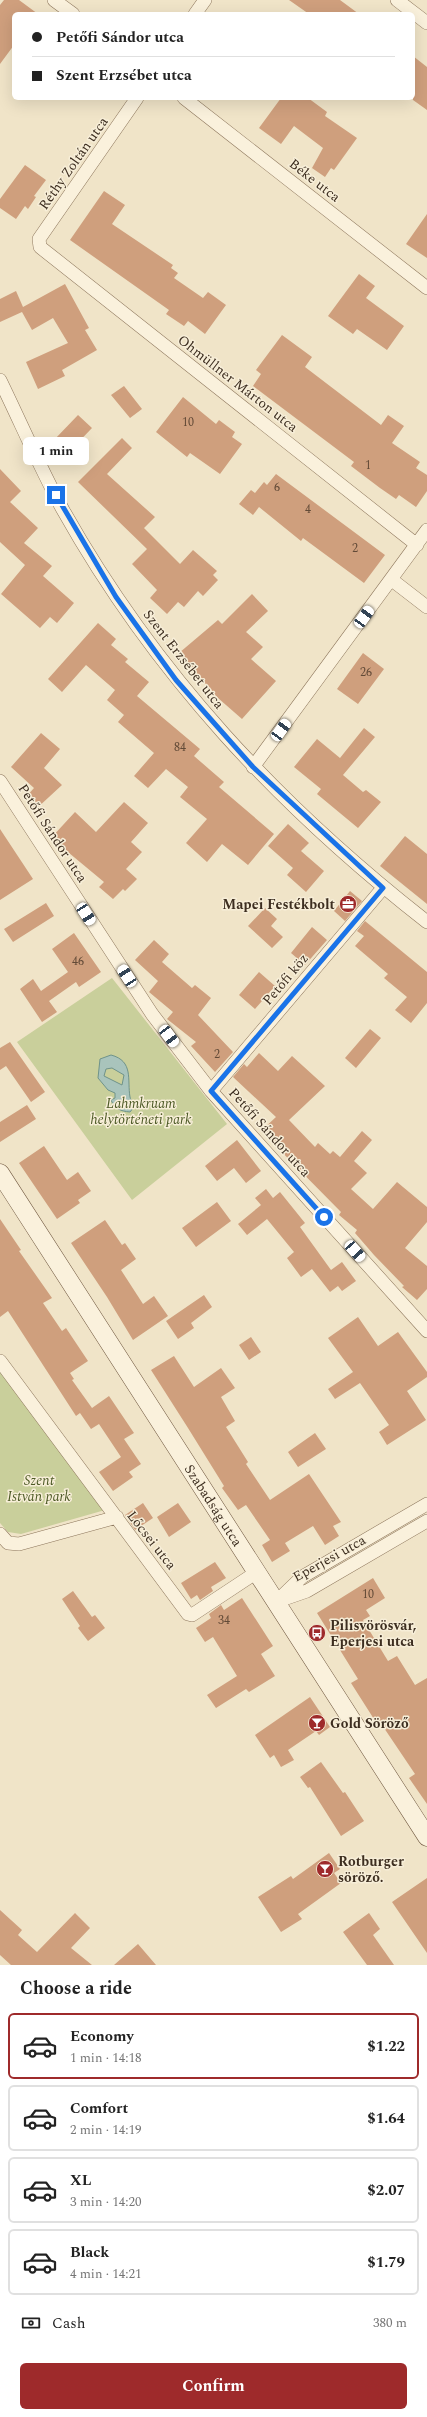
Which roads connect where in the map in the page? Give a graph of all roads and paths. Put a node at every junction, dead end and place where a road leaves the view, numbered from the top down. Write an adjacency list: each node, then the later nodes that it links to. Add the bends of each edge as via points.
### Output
1 (54, 0): 4 (street)
2 (205, 0): 5 (street)
3 (398, 0): 6 (street)
4 (70, 12)
5 (196, 12)
6 (413, 12)
7 (415, 13): 8 (street)
8 (427, 23)
9 (136, 100): 11 (street, Réthy Zoltán utca, via 39,240)
10 (187, 100): 12 (street, Béke utca)
11 (40, 247): 15 (street, Ohmüllner Márton utca)
12 (427, 288)
13 (0, 380): 18 (street, Szent Erzsébet utca, via 63,509 116,597 176,680)
14 (427, 530): 15 (street)
15 (417, 545): 16 (street)
16 (392, 580): 17 (street); 18 (street)
17 (427, 607)
18 (253, 767): 20 (street, Szent Erzsébet utca)
19 (0, 781): 22 (street, Petőfi Sándor utca, via 152,1014)
20 (383, 888): 21 (street, Szent Erzsébet utca); 22 (street, Petőfi köz)
21 (427, 922)
22 (211, 1091): 24 (street, Petőfi Sándor utca)
23 (0, 1173): 30 (street, Szabadság utca)
24 (427, 1331)
25 (0, 1361): 27 (street)
26 (427, 1504): 31 (street, Eperjesi utca, via 302,1577)
27 (117, 1517): 29 (street, Lőcsei utca, via 19,1544 8,1543); 30 (street, Lőcsei utca, via 188,1614 192,1615)
28 (427, 1521): 31 (street, Eperjesi utca, via 307,1591)
29 (0, 1534)
30 (257, 1572): 31 (street, Szabadság utca)
31 (276, 1602): 32 (street, Szabadság utca)
32 (427, 1837)

